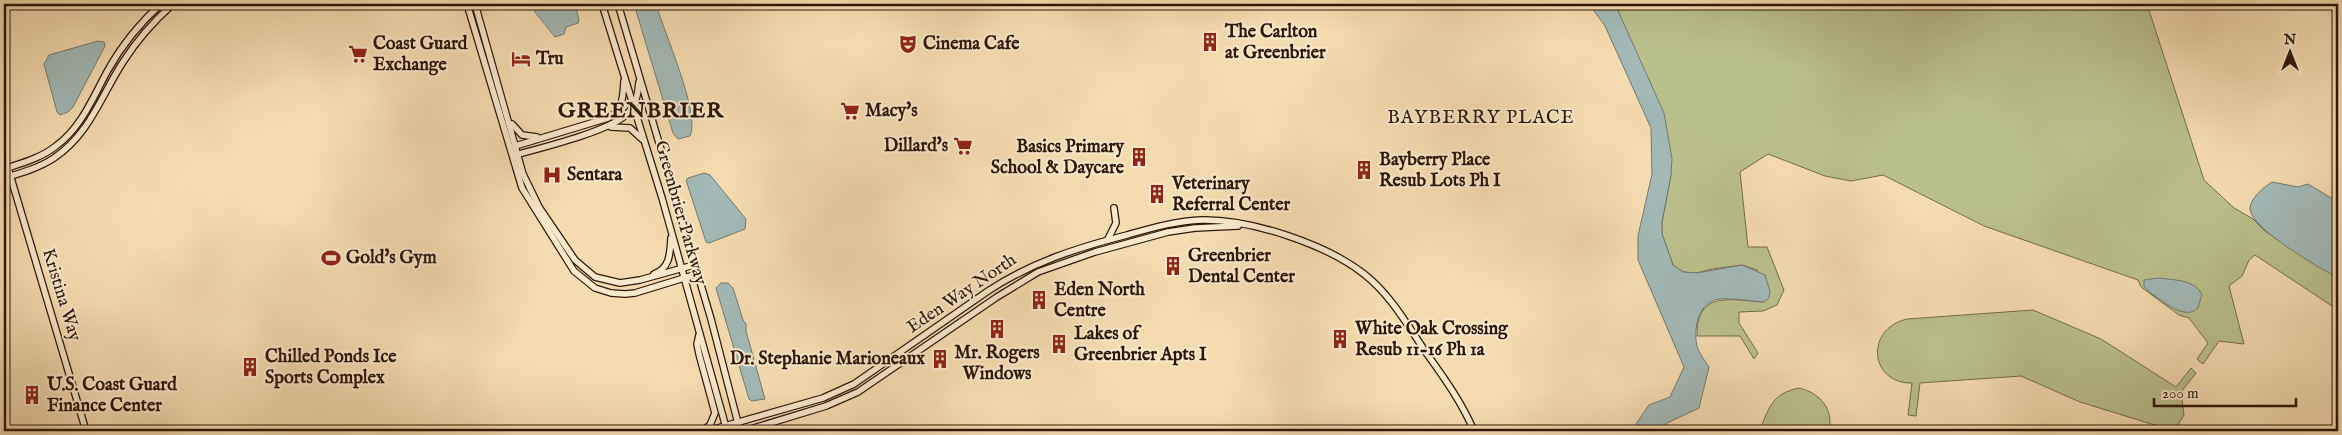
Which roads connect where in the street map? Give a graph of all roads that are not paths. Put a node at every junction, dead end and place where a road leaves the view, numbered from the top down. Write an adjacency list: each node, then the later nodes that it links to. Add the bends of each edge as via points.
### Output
1 (161, 4): 18 (street, via 118,54 76,127 40,156)
2 (173, 4): 19 (street, via 147,29 122,62 80,136 54,158)
3 (466, 4): 15 (street)
4 (475, 4): 10 (street)
5 (602, 4): 7 (street, Greenbrier Parkway)
6 (618, 4): 8 (street, Greenbrier Parkway)
7 (624, 77): 9 (street, Greenbrier Parkway); 12 (street, via 622,103 615,114)
8 (639, 77): 9 (street); 24 (street, Greenbrier Parkway)
9 (633, 107): 11 (street, via 622,119); 13 (street, Greenbrier Parkway)
10 (508, 117): 12 (street, via 522,135); 14 (street)
11 (600, 129): 13 (street, via 627,127); 16 (street)
12 (542, 138): 14 (street)
13 (643, 140): 22 (street, Greenbrier Parkway)
14 (516, 146): 15 (street); 16 (street)
15 (508, 148): 17 (street)
16 (518, 154): 17 (street); 28 (street, via 526,182 539,207 579,265 590,274 608,281)
17 (511, 156): 27 (street, via 531,205 568,263 584,281 603,291 625,294)
18 (6, 168): 19 (street, Kristina Way)
19 (7, 177): 32 (street, Kristina Way)
20 (1114, 208): 23 (street, via 1116,223)
21 (1246, 226): 23 (street, Eden Way North, via 1225,221 1190,221); 35 (street, Eden Way North, via 1168,232 1038,272 858,392 826,406); 36 (street, Eden Way North, via 1302,240 1364,274 1386,295 1457,397)
22 (671, 231): 25 (street, Greenbrier Parkway); 28 (street, via 670,256 666,266)
23 (1107, 240): 30 (street, Eden Way North, via 1057,255 1010,277 854,384 823,398)
24 (694, 265): 25 (street); 26 (street, Greenbrier Parkway)
25 (681, 269): 27 (street, Greenbrier Parkway); 28 (street)
26 (697, 274): 27 (street); 30 (street, Greenbrier Parkway)
27 (683, 278): 29 (street, Greenbrier Parkway)
28 (640, 280)
29 (700, 333): 31 (street, Greenbrier Parkway); 33 (street, via 697,344 715,413 710,425)
30 (738, 423): 31 (street, Eden Way North); 35 (street, Greenbrier Parkway)
31 (727, 429): 34 (street, Eden Way North)
32 (86, 431)
33 (702, 431)
34 (707, 431)
35 (742, 431)
36 (1474, 431)

